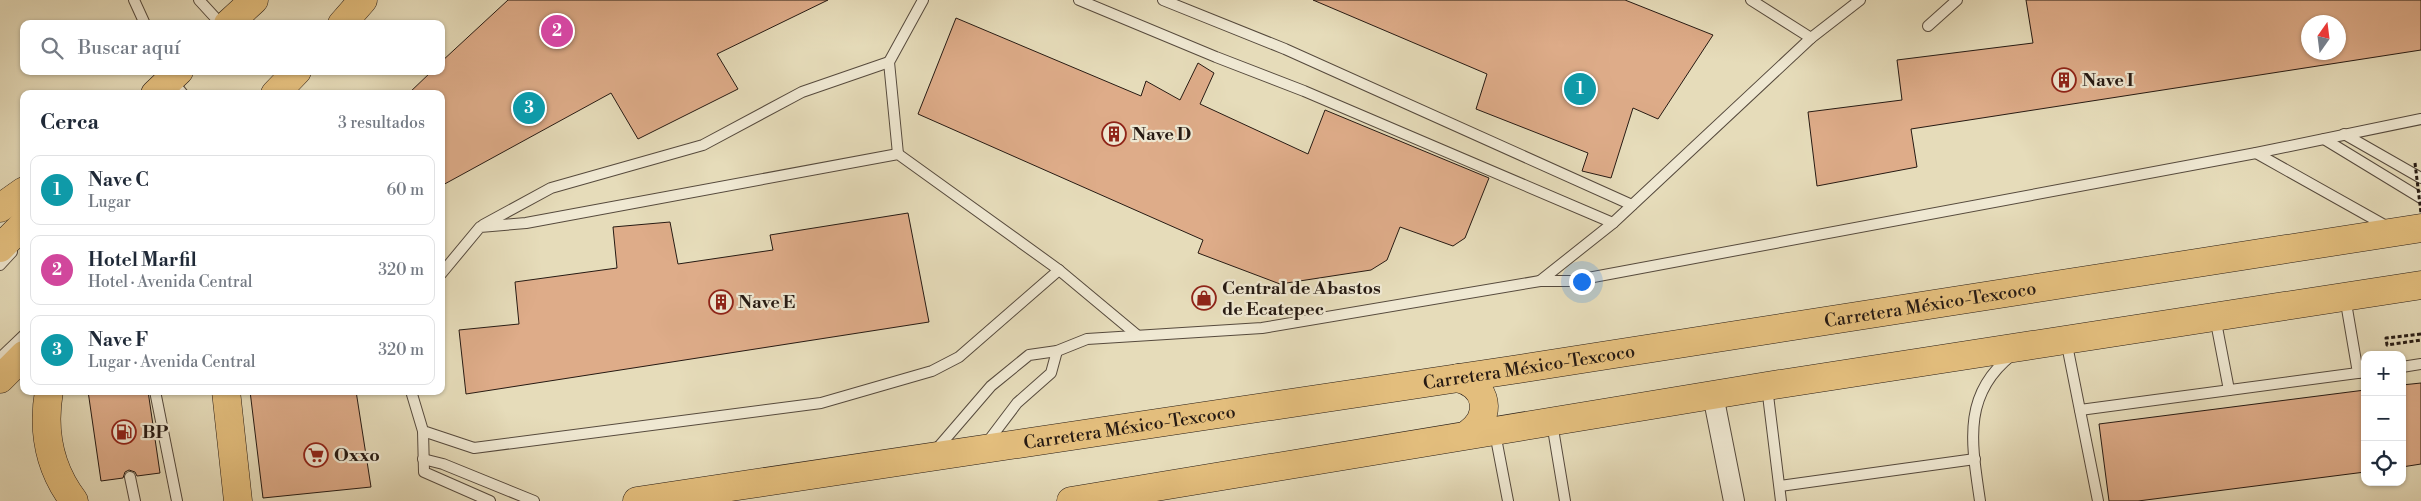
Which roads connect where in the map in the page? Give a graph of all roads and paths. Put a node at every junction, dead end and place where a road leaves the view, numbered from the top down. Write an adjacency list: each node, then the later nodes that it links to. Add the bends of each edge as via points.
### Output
1 (134, 0): 11 (lane)
2 (199, 0): 12 (lane)
3 (254, 0): 13 (highway)
4 (363, 0): 14 (highway)
5 (923, 0): 17 (lane)
6 (1163, 0): 29 (lane, via 1303,57)
7 (1751, 0): 16 (lane)
8 (1957, 0): 15 (lane)
9 (1086, 1): 32 (lane)
10 (1854, 1): 16 (lane)
11 (143, 20)
12 (217, 20)
13 (232, 20)
14 (346, 20)
15 (1928, 26)
16 (1811, 38): 29 (lane)
17 (889, 62): 24 (lane); 33 (lane, via 802,92 703,145 551,188)
18 (293, 75): 19 (highway)
19 (279, 90)
20 (2421, 119): 21 (lane)
21 (2344, 134): 22 (lane); 26 (lane)
22 (2324, 139): 23 (lane); 28 (lane)
23 (2256, 153): 34 (lane); 39 (lane, via 1572,280)
24 (898, 154): 33 (lane, via 526,223); 38 (lane)
25 (2415, 163): 31 (path, bridge)
26 (2421, 178)
27 (20, 194): 30 (highway)
28 (2421, 198)
29 (1632, 205): 32 (lane)
30 (0, 208)
31 (2421, 213)
32 (1613, 223): 39 (lane)
33 (480, 227): 37 (lane)
34 (2408, 230): 54 (highway, Carretera México-Texcoco)
35 (14, 239): 36 (lane)
36 (0, 265)
37 (445, 269)
38 (1059, 270): 44 (lane); 68 (lane, via 959,357 932,371 822,403 474,448)
39 (1540, 281): 44 (lane, via 1262,328)
40 (2421, 285): 41 (highway)
41 (2345, 297): 42 (highway); 55 (lane)
42 (2215, 317): 46 (highway); 59 (lane)
43 (2421, 334): 47 (path, via 2386,338 2387,345)
44 (1137, 335): 49 (lane, via 1087,339)
45 (20, 339): 50 (lane)
46 (2066, 340): 48 (highway); 65 (lane)
47 (2421, 340)
48 (2027, 346): 58 (highway); 73 (lane, via 1994,372 1978,399 1972,432)
49 (1057, 351): 70 (lane, via 1051,373 1019,402); 71 (lane, via 1029,355 994,384)
50 (0, 358)
51 (20, 359): 57 (highway)
52 (2421, 364): 53 (lane)
53 (2406, 366)
54 (1512, 370): 56 (highway, Carretera México-Texcoco); 66 (highway, via 1501,384 1501,402 1510,417)
55 (2361, 372): 59 (lane)
56 (1458, 378): 69 (highway, via 1475,386 1484,402 1481,421); 70 (highway, Carretera México-Texcoco)
57 (0, 379)
58 (1767, 386): 64 (highway); 75 (lane)
59 (2229, 390): 65 (lane)
60 (49, 395): 76 (highway, via 46,421 50,457)
61 (156, 395): 78 (lane)
62 (226, 395): 79 (highway)
63 (412, 395): 68 (lane)
64 (1713, 395): 66 (highway); 86 (street)
65 (2080, 410): 89 (lane)
66 (1539, 422): 67 (highway); 85 (lane)
67 (1495, 430): 69 (highway); 84 (lane)
68 (423, 431): 72 (lane)
69 (1468, 434): 83 (highway)
70 (982, 449): 71 (highway, Carretera México-Texcoco)
71 (930, 457): 82 (highway, Carretera México-Texcoco)
72 (423, 459): 80 (lane, via 424,472); 81 (lane)
73 (1975, 459): 75 (lane); 88 (lane)
74 (130, 477): 77 (lane)
75 (1780, 486): 87 (lane)
76 (74, 501)
77 (135, 501)
78 (177, 501)
79 (238, 501)
80 (490, 501)
81 (534, 501)
82 (637, 501)
83 (1071, 501)
84 (1508, 501)
85 (1565, 501)
86 (1734, 501)
87 (1781, 501)
88 (1980, 501)
89 (2098, 501)

